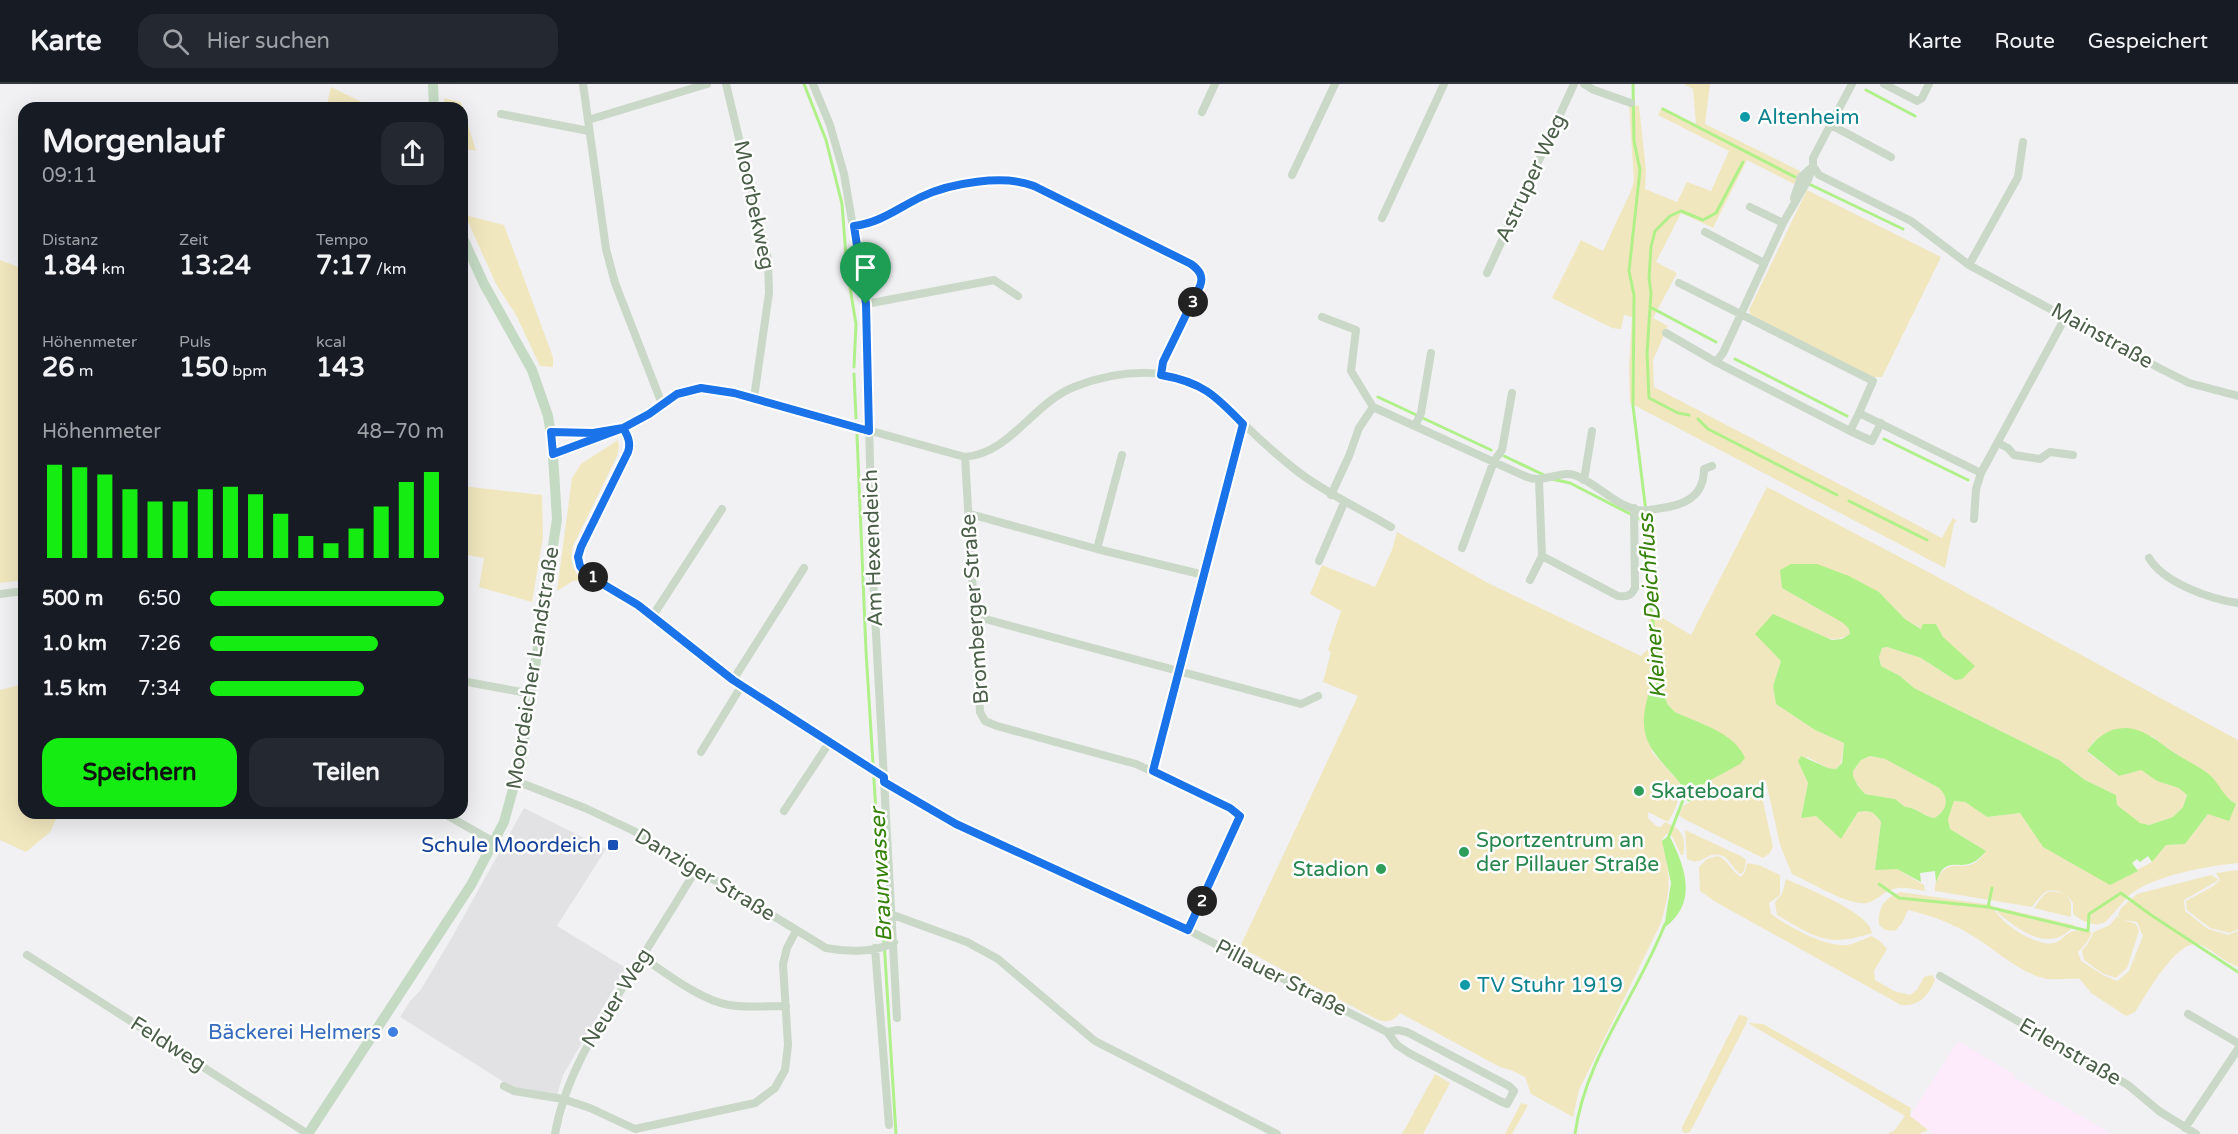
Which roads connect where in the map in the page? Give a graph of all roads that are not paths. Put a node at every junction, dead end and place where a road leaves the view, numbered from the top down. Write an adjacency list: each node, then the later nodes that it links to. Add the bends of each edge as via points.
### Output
1 (434, 84): 14 (main road)
2 (583, 84): 18 (street)
3 (707, 84): 18 (street)
4 (726, 84): 46 (street, Moorbekweg, via 769,265 769,293)
5 (813, 84): 28 (street, Am Hexendeich, via 841,161)
6 (1215, 84): 16 (street)
7 (1335, 84): 24 (street)
8 (1444, 84): 26 (street)
9 (1574, 84): 33 (street, Astruper Weg)
10 (1584, 84): 15 (street)
11 (1852, 84): 19 (street)
12 (1884, 84): 13 (street, via 1917,101)
13 (1929, 84)
14 (434, 102)
15 (1631, 103)
16 (1202, 112)
17 (501, 114): 20 (street)
18 (588, 120): 20 (street)
19 (1831, 125): 22 (street); 23 (street, via 1813,158)
20 (590, 131): 47 (street, via 606,249 615,283)
21 (2023, 142): 32 (street, via 2018,177)
22 (1891, 157)
23 (1813, 166): 27 (street, via 1806,186); 32 (street, Mainstraße, via 1819,175 1911,221)
24 (1292, 175)
25 (1750, 207): 27 (street)
26 (1382, 218)
27 (1783, 223): 31 (street)
28 (854, 226): 36 (street, Am Hexendeich); 43 (street, via 876,221 923,196 959,186 1011,180 1028,183 1197,268 1202,282 1163,362)
29 (1705, 232): 31 (street)
30 (468, 249): 57 (main road, Moordeicher Landstraße, via 532,370)
31 (1764, 263): 37 (street)
32 (1970, 265): 38 (street, Mainstraße)
33 (1487, 273)
34 (1679, 283): 37 (street)
35 (1018, 296): 36 (street, via 994,280)
36 (866, 304): 55 (street, Am Hexendeich)
37 (1740, 314): 42 (street, via 1724,353); 49 (street, via 1873,381)
38 (2066, 316): 45 (street, Mainstraße, via 2189,383); 58 (street)
39 (1322, 317): 48 (street, via 1356,330 1351,371)
40 (1666, 333): 42 (street)
41 (1431, 353): 50 (street)
42 (1716, 362): 54 (street)
43 (1161, 375): 52 (street, via 1191,382 1212,393); 62 (street, via 1125,374 1074,387 1044,405 1002,443)
44 (1512, 393): 63 (street, via 1502,450)
45 (2238, 396)
46 (754, 398): 47 (street, via 701,388 677,394); 55 (street)
47 (662, 404): 53 (street)
48 (1373, 407): 50 (street); 68 (street, via 1359,428)
49 (1859, 413): 51 (street); 54 (street)
50 (1418, 420): 63 (street)
51 (1881, 423): 54 (street, via 1872,441); 65 (street)
52 (1243, 424): 68 (street); 81 (street)
53 (623, 428): 57 (street, via 593,433); 59 (street); 87 (street, Pillauer Straße, via 630,447 578,557 586,574)
54 (1850, 430)
55 (869, 431): 62 (street); 97 (street, Am Hexendeich)
56 (1592, 431): 67 (street)
57 (551, 432): 59 (main road, Moordeicher Landstraße)
58 (1998, 443): 61 (street, via 2014,455 2040,459 2050,452); 65 (street)
59 (553, 454): 92 (main road, Moordeicher Landstraße, via 557,519)
60 (1122, 455): 76 (street)
61 (2073, 455)
62 (965, 457): 72 (street, Bromberger Straße)
63 (1494, 461): 66 (street); 75 (street)
64 (1712, 466): 71 (street, via 1704,469 1700,487 1688,501)
65 (1981, 473): 73 (street)
66 (1541, 480): 67 (street, via 1562,474); 77 (street)
67 (1584, 480): 71 (street)
68 (1331, 495): 69 (street)
69 (1344, 503): 74 (street); 79 (street)
70 (722, 509): 87 (street)
71 (1636, 513): 77 (street, via 1635,588 1626,597)
72 (969, 514): 76 (street); 86 (street, Bromberger Straße)
73 (1974, 519)
74 (1391, 527)
75 (1462, 548)
76 (1097, 549): 81 (street)
77 (1542, 556): 82 (street)
78 (2149, 558): 85 (street, via 2175,580 2211,598)
79 (1319, 561)
80 (804, 568): 89 (street)
81 (1204, 575): 88 (street)
82 (1530, 580)
83 (18, 592): 84 (street)
84 (0, 594)
85 (2238, 603)
86 (974, 616): 88 (street); 96 (street, Bromberger Straße, via 980,712 985,721)
87 (652, 617): 89 (street, Pillauer Straße)
88 (1179, 671): 93 (street, via 1301,704); 96 (street)
89 (733, 680): 91 (street, Pillauer Straße)
90 (468, 682): 92 (street)
91 (742, 685): 94 (street, Pillauer Straße); 95 (street)
92 (532, 694): 98 (main road, Moordeicher Landstraße)
93 (1318, 696)
94 (829, 743): 97 (street, Pillauer Straße); 99 (street)
95 (701, 752)
96 (1153, 771): 104 (street, Bromberger Straße, via 1240,816)
97 (883, 778): 103 (street, Am Hexendeich); 104 (street, Pillauer Straße, via 956,824)
98 (516, 781): 101 (main road, Moordeicher Landstraße); 102 (street, Danziger Straße, via 619,824)
99 (784, 811)
100 (454, 819): 101 (street)
101 (494, 842): 121 (main road, Moordeicher Landstraße, via 467,892)
102 (696, 870): 105 (street, Danziger Straße); 109 (street, Neuer Weg)
103 (893, 915): 106 (street, Am Hexendeich); 123 (street, via 981,949 1095,1041)
104 (1188, 930): 114 (street, Pillauer Straße)
105 (795, 931): 107 (street, Danziger Straße, via 826,948); 111 (street, via 783,964)
106 (892, 943): 107 (street, Danziger Straße); 113 (street, Am Hexendeich)
107 (875, 948): 119 (street)
108 (27, 955): 121 (street, Feldweg)
109 (642, 957): 111 (street, via 721,1003); 118 (street, Neuer Weg, via 592,1035)
110 (1940, 976): 120 (street, Erlenstraße, via 2128,1085)
111 (786, 1006): 118 (street, via 785,1070 775,1088 755,1103 635,1129)
112 (2188, 1014): 115 (street)
113 (897, 1018)
114 (1387, 1032): 114 (street, Pillauer Straße, via 1396,1045 1409,1053 1500,1101 1507,1104 1512,1098 1514,1091 1509,1086 1407,1032)
115 (2238, 1043)
116 (2238, 1049): 120 (street)
117 (504, 1086): 118 (street)
118 (563, 1099): 122 (street, Neuer Weg)
119 (889, 1125)
120 (2185, 1128): 124 (street, Erlenstraße)
121 (308, 1134)
122 (555, 1134)
123 (1277, 1134)
124 (2196, 1134)

